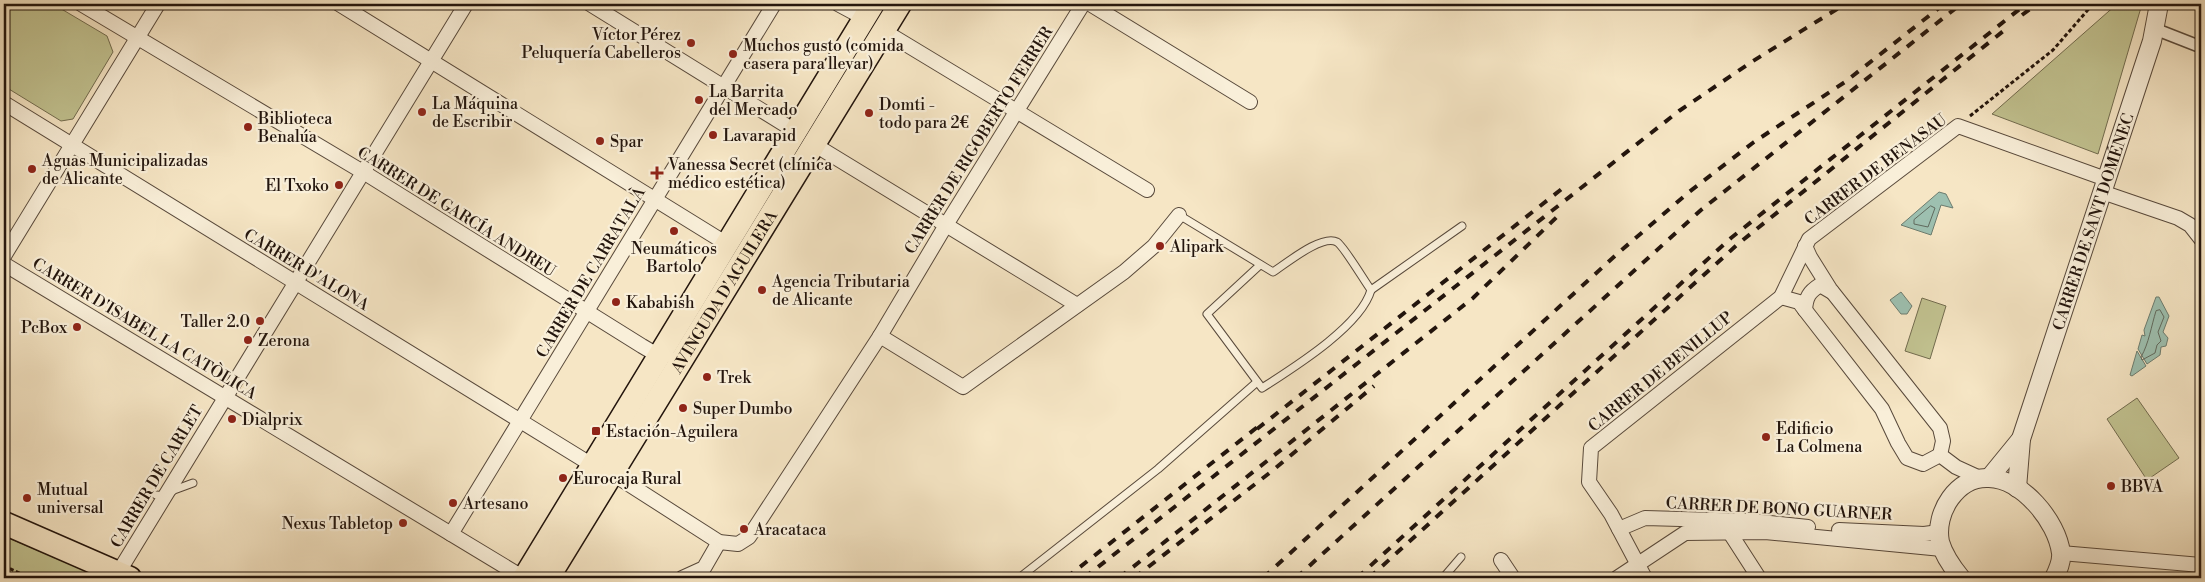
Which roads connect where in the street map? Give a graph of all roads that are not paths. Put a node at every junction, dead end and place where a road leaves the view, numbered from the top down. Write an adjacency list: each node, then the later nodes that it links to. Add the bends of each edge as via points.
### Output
1 (81, 4): 15 (street, CARRER DE GARCÍA ANDREU)
2 (158, 4): 15 (street)
3 (339, 4): 17 (street)
4 (466, 4): 17 (street, CARRER DE CARLET)
5 (590, 4): 18 (street)
6 (774, 4): 18 (street, CARRER DE CARRATALÀ)
7 (838, 4): 12 (street)
8 (900, 4): 14 (main road, AVINGUDA D'AGUILERA)
9 (1083, 4): 21 (street, CARRER DE RIGOBERTO FERRER)
10 (1090, 4): 19 (street)
11 (2159, 4): 13 (street, CARRER DE SANT DOMÉNEC)
12 (869, 11): 22 (main road, AVINGUDA D'AGUILERA)
13 (2155, 29): 16 (street); 26 (street, CARRER DE SANT DOMÉNEC)
14 (884, 32): 21 (street); 23 (main road, AVINGUDA D'AGUILERA)
15 (137, 38): 24 (street); 25 (street, CARRER DE GARCÍA ANDREU)
16 (2201, 47)
17 (430, 60): 25 (street, CARRER DE CARLET); 28 (street)
18 (724, 87): 22 (street); 28 (street, CARRER DE CARRATALÀ)
19 (1250, 102)
20 (4, 103): 24 (street, CARRER D'ALONA)
21 (1016, 112): 27 (street); 30 (street, CARRER DE RIGOBERTO FERRER)
22 (795, 131): 33 (main road, AVINGUDA D'AGUILERA)
23 (815, 145): 30 (street); 46 (main road, AVINGUDA D'AGUILERA)
24 (72, 146): 35 (street); 38 (street, CARRER D'ALONA)
25 (364, 173): 38 (street, CARRER DE CARLET); 44 (street, CARRER DE GARCÍA ANDREU)
26 (2104, 185): 32 (street, CARRER DE BENASAU, via 2178,218 2190,225); 34 (street, CARRER DE BENASAU, via 1958,126 1809,239); 51 (street, CARRER DE SANT DOMÉNEC)
27 (1147, 190)
28 (655, 199): 33 (street); 44 (street, CARRER DE CARRATALÀ)
29 (1179, 215): 37 (lane); 42 (street, via 1154,246 1124,272)
30 (946, 225): 42 (street); 45 (street, CARRER DE RIGOBERTO FERRER)
31 (1462, 226): 39 (lane)
32 (2201, 239)
33 (727, 244): 47 (main road, AVINGUDA D'AGUILERA)
34 (1805, 246): 40 (street); 41 (street, CARRER DE BENASAU)
35 (4, 256)
36 (4, 264): 49 (street, CARRER D'ISABEL LA CATÒLICA)
37 (1260, 265): 39 (lane, via 1273,272 1328,240 1339,243); 48 (lane, via 1207,314)
38 (295, 282): 49 (street, CARRER DE CARLET); 50 (street, CARRER D'ALONA)
39 (1371, 290): 48 (lane, via 1338,336 1262,388)
40 (1832, 293): 43 (street, via 1820,285 1810,291); 52 (street, via 1940,428 1943,441)
41 (1781, 297): 43 (street, via 1798,302); 60 (street, CARRER DE BENILLUP, via 1591,448 1589,482)
42 (1076, 305): 45 (street, via 963,387)
43 (1804, 310): 52 (street, via 1882,408 1907,458 1923,464)
44 (586, 312): 47 (street, CARRER DE GARCÍA ANDREU); 50 (street, CARRER DE CARRATALÀ)
45 (880, 336): 64 (street, CARRER DE RIGOBERTO FERRER, via 748,537 738,544)
46 (688, 352): 47 (street); 54 (main road, AVINGUDA D'AGUILERA)
47 (659, 356): 53 (main road, AVINGUDA D'AGUILERA)
48 (1257, 382): 74 (lane, via 1158,469)
49 (225, 397): 58 (street, CARRER DE CARLET); 61 (street, CARRER D'ISABEL LA CATÒLICA)
50 (520, 421): 53 (street, CARRER D'ALONA); 61 (street, CARRER DE CARRATALÀ)
51 (2021, 439): 55 (street, CARRER DE SANT DOMÉNEC); 57 (street, CARRER DE SANT DOMÉNEC)
52 (1940, 455): 55 (street, via 1956,467)
53 (592, 465): 71 (main road, AVINGUDA D'AGUILERA)
54 (613, 474): 64 (street); 72 (main road, AVINGUDA D'AGUILERA)
55 (1985, 478): 57 (street, via 2004,481); 63 (street, via 1958,488 1950,497 1942,515)
56 (192, 483): 58 (lane)
57 (2017, 488): 65 (street, via 2049,520)
58 (160, 495): 70 (street, CARRER DE CARLET)
59 (4, 523): 70 (main road)
60 (1619, 530): 63 (street, CARRER DE BONO GUARNER, via 1645,518 1674,518 1924,534); 68 (street, CARRER DE BENILLUP)
61 (451, 534): 71 (street, CARRER D'ISABEL LA CATÒLICA)
62 (1730, 534): 63 (street, CARRER DE BONO GUARNER, via 1765,532); 68 (street, CARRER DE BONO GUARNER, via 1685,533); 79 (street)
63 (1941, 540): 80 (street, via 1949,563)
64 (719, 542): 73 (street, via 704,568)
65 (2061, 553): 69 (street); 81 (street)
66 (1461, 558): 75 (lane)
67 (1501, 560): 76 (street)
68 (1637, 565): 77 (street, CARRER DE BONO GUARNER); 78 (street, CARRER DE BENILLUP)
69 (2201, 565)
70 (124, 576)
71 (524, 578)
72 (548, 578)
73 (682, 578)
74 (1019, 578)
75 (1443, 578)
76 (1512, 578)
77 (1617, 578)
78 (1645, 578)
79 (1759, 578)
80 (1961, 578)
81 (2054, 578)

